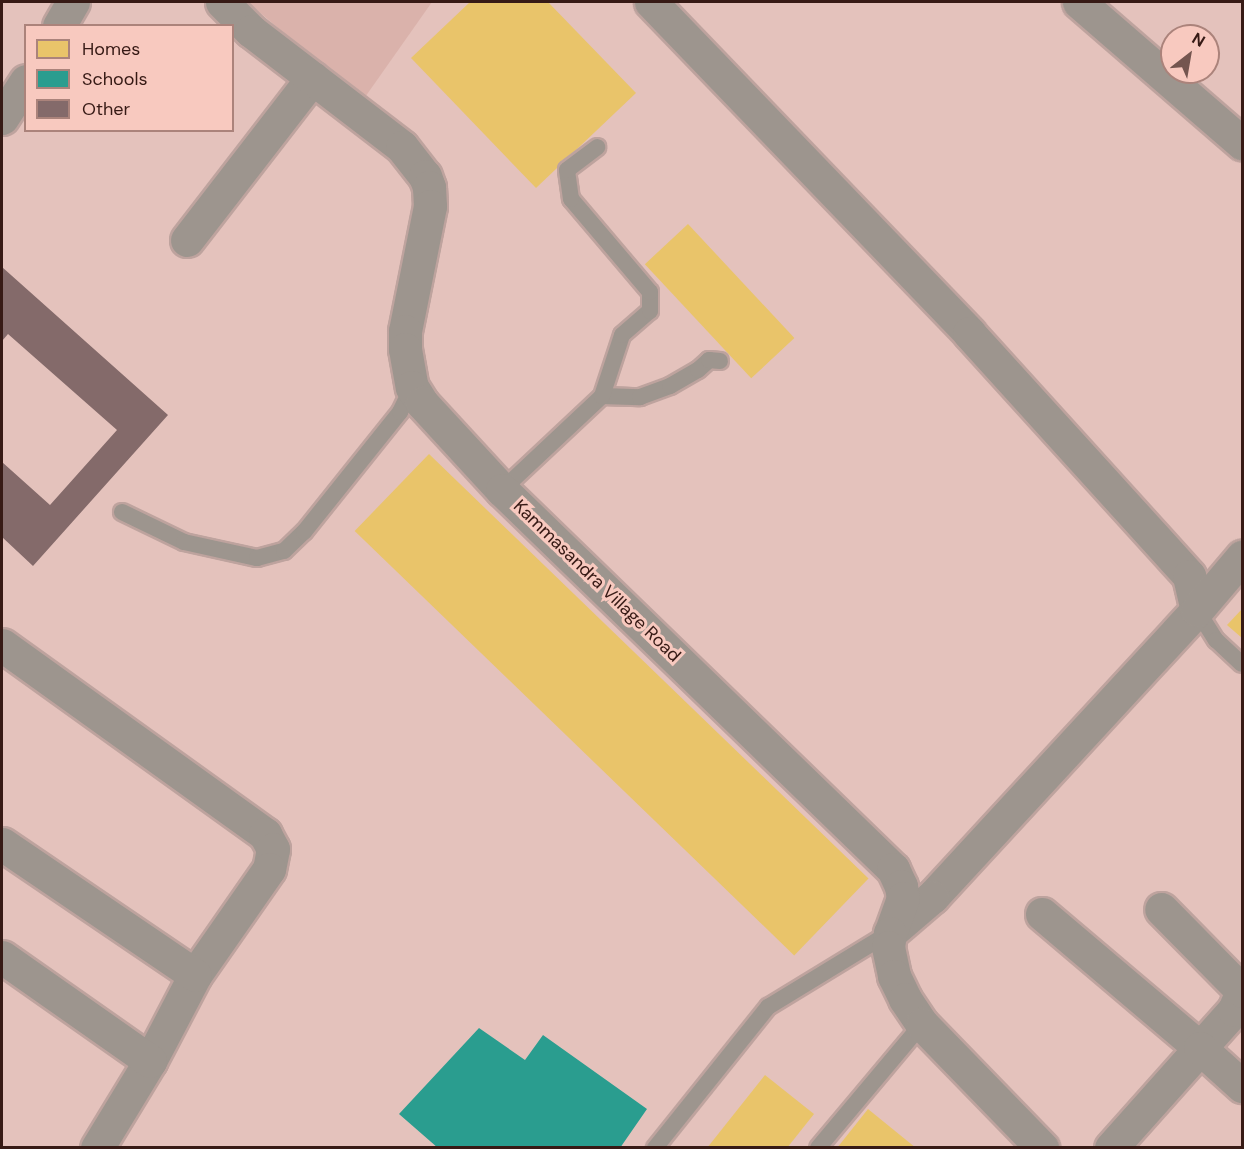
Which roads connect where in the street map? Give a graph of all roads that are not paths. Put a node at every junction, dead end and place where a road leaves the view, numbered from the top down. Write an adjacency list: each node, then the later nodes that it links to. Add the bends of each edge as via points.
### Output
1 (73, 2): 5 (street)
2 (222, 2): 6 (street, Kammasandra Village Road, via 251,31)
3 (651, 2): 18 (street, via 969,333 1189,576)
4 (1079, 2): 9 (street)
5 (60, 24)
6 (312, 78): 11 (street); 13 (street, Kammasandra Village Road, via 402,147 418,165 429,187 430,206 405,331)
7 (24, 84): 8 (street)
8 (2, 118)
9 (1242, 143)
10 (597, 147): 14 (lane, via 567,170 571,199 650,292 650,311 621,334)
11 (187, 240)
12 (720, 361): 14 (lane, via 709,360 670,386 640,397)
13 (412, 387): 15 (street, Kammasandra Village Road); 16 (lane, via 400,412 304,532 284,551 256,558 184,542)
14 (602, 396): 15 (lane)
15 (502, 490): 24 (street, Kammasandra Village Road, via 880,854 893,869 903,898)
16 (122, 512)
17 (1242, 557): 18 (street)
18 (1197, 610): 20 (lane, via 1216,640); 24 (street, via 932,897)
19 (2, 645): 26 (street, via 265,834 273,849 269,869)
20 (1242, 664)
21 (2, 844): 26 (street)
22 (1161, 909): 28 (street, via 1242,991 1234,1010)
23 (1042, 914): 28 (street)
24 (890, 933): 27 (street, Kammasandra Village Road, via 888,947 894,976); 32 (lane, via 768,1007)
25 (2, 957): 29 (street)
26 (195, 975): 29 (street)
27 (922, 1024): 33 (lane); 34 (street, Kammasandra Village Road)
28 (1200, 1048): 30 (street); 35 (street)
29 (150, 1061): 31 (street)
30 (1242, 1086)
31 (97, 1148)
32 (655, 1148)
33 (818, 1148)
34 (1042, 1148)
35 (1111, 1148)

